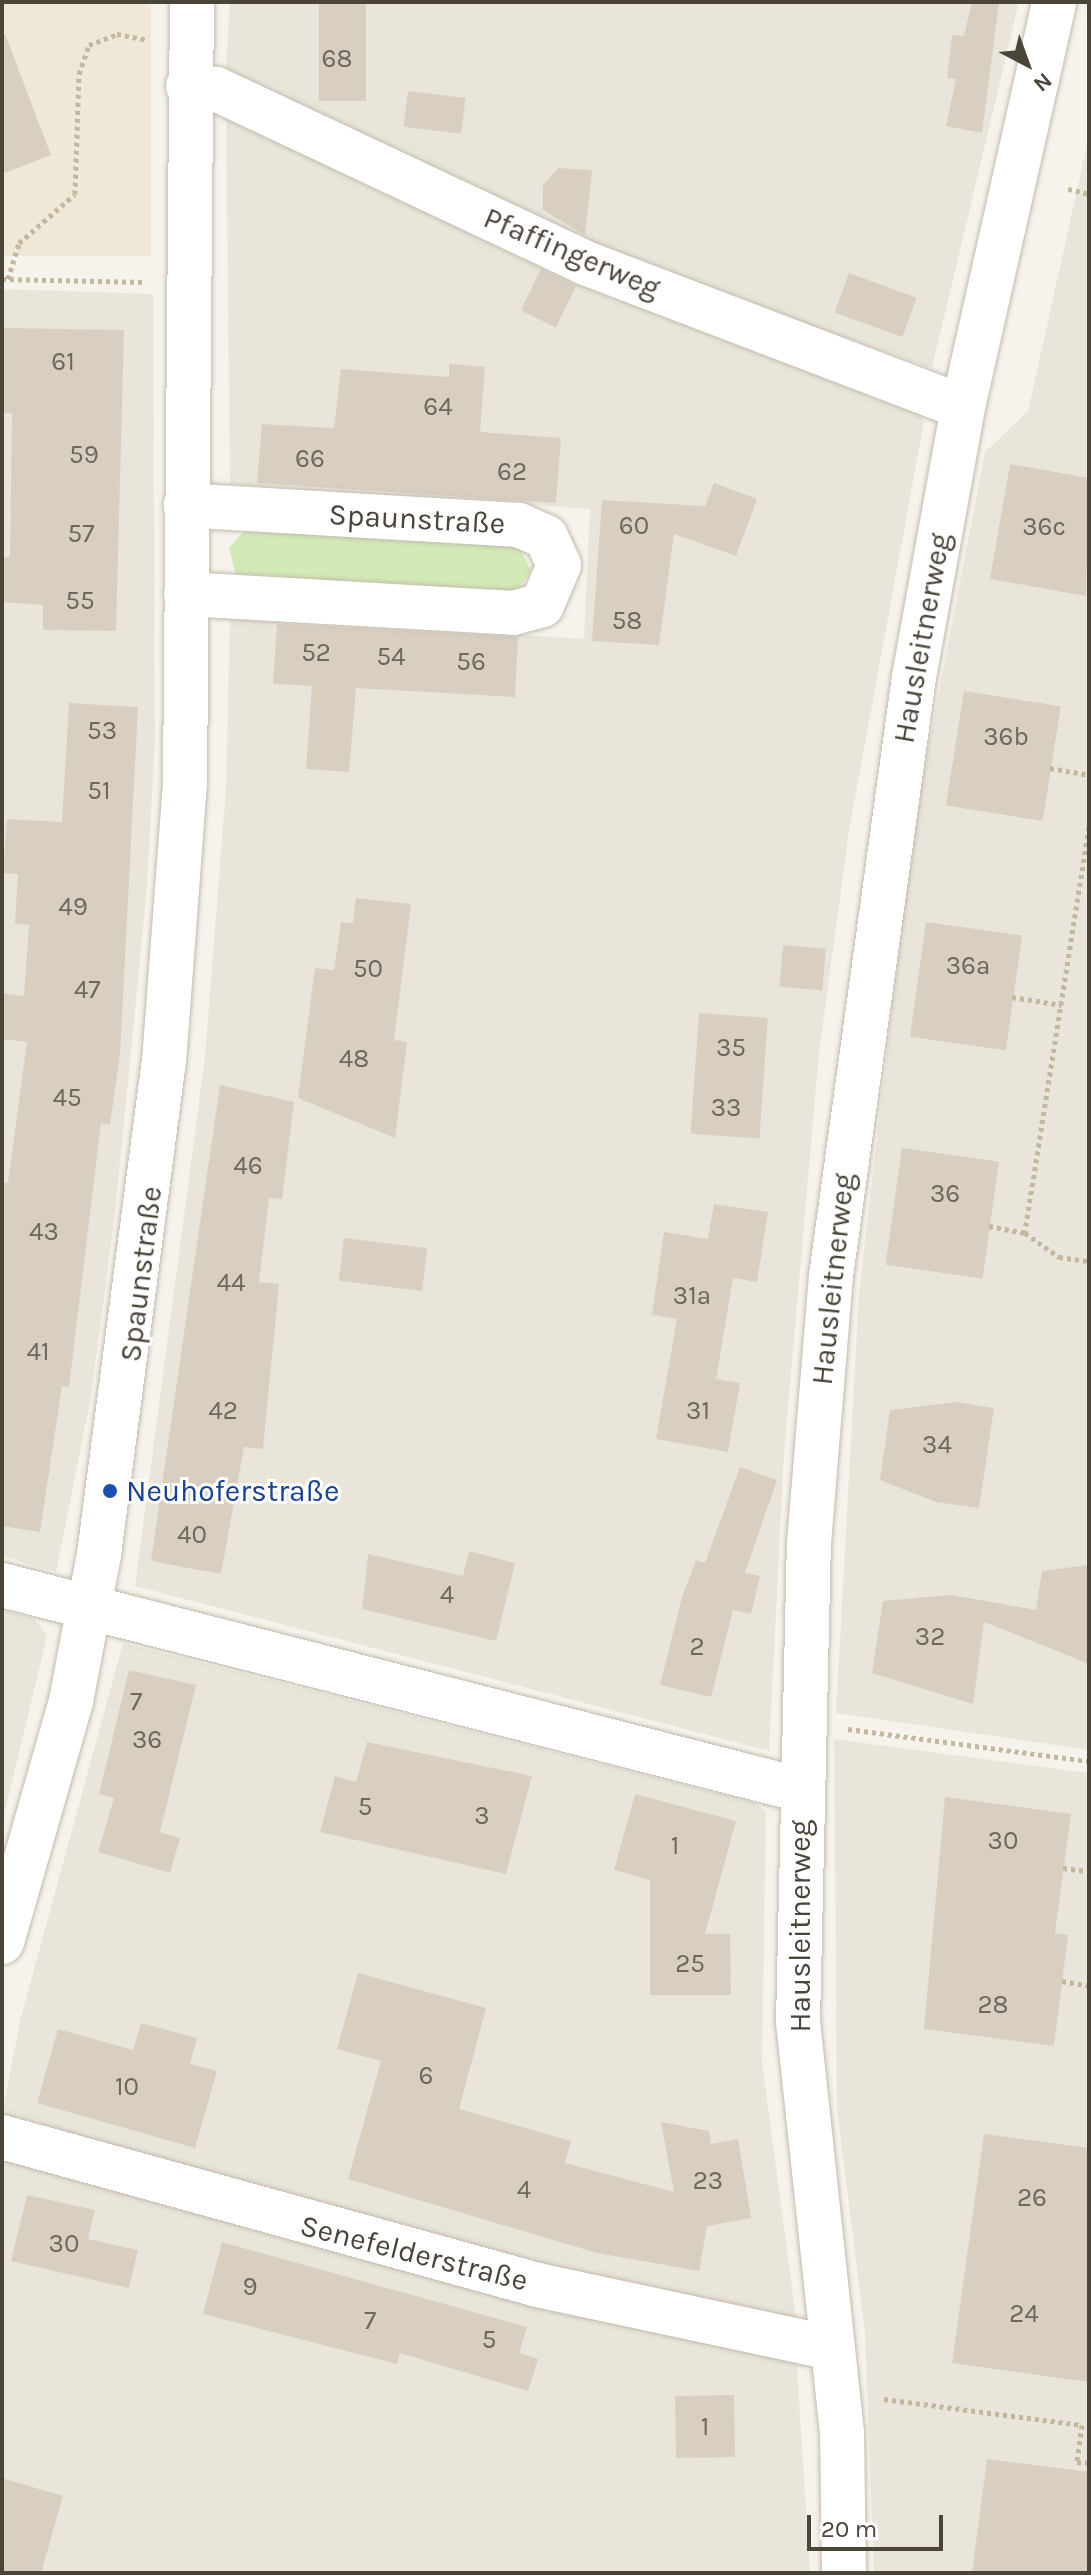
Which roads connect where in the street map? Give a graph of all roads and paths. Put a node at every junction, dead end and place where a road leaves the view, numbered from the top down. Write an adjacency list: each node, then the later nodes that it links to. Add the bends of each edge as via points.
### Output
1 (192, 2): 4 (street, Spaunstraße)
2 (1054, 2): 9 (street, Hausleitnerweg)
3 (160, 42): 7 (path, via 117,34 89,45 79,74 75,194 19,243)
4 (188, 86): 9 (street, Pfaffingerweg, via 216,89 588,264); 10 (street, Spaunstraße)
5 (1068, 189): 6 (path)
6 (1089, 194)
7 (5, 279): 8 (path)
8 (161, 282)
9 (963, 407): 24 (street, Hausleitnerweg, via 874,934 832,1266 809,1543)
10 (186, 505): 11 (street, Spaunstraße); 11 (street, Spaunstraße, via 519,525 546,537 559,565 542,605 513,613)
11 (186, 594): 21 (street, Spaunstraße, via 185,783 170,1003 126,1387)
12 (1050, 768): 13 (path)
13 (1089, 775)
14 (1089, 827): 16 (path)
15 (1012, 997): 16 (path)
16 (1061, 1005): 18 (path)
17 (989, 1226): 18 (path)
18 (1025, 1233): 19 (path, via 1059,1257)
19 (1089, 1261)
20 (2, 1585): 21 (street)
21 (89, 1610): 24 (street); 27 (street, Spaunstraße, via 71,1701)
22 (841, 1728): 23 (path)
23 (1089, 1761)
24 (801, 1790): 31 (street, Hausleitnerweg, via 802,2106)
25 (1063, 1868): 26 (path)
26 (1089, 1871)
27 (2, 1942)
28 (1062, 1981): 29 (path)
29 (1089, 1986)
30 (2, 2137): 31 (street, Senefelderstraße, via 492,2273)
31 (832, 2348): 34 (street, Hausleitnerweg, via 842,2433)
32 (874, 2398): 33 (path, via 1082,2425 1077,2462)
33 (1089, 2463)
34 (844, 2573)

